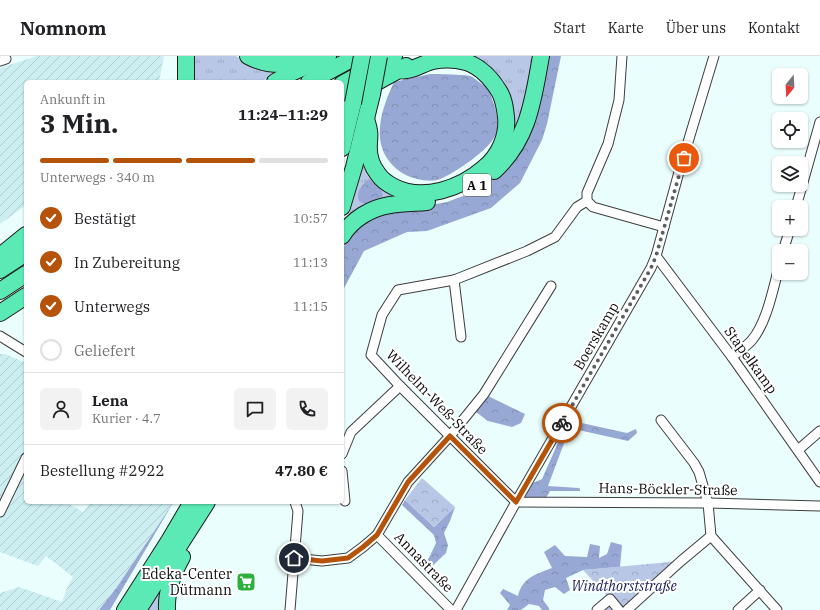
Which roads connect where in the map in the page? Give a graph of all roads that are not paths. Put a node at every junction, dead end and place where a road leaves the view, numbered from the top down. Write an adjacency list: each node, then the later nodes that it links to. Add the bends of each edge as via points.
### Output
1 (186, 56): 13 (highway)
2 (248, 56): 3 (highway, via 267,63 281,64 297,63)
3 (317, 56)
4 (328, 56): 14 (highway)
5 (357, 56): 15 (highway)
6 (362, 56): 17 (highway, bridge)
7 (379, 56): 18 (highway, bridge)
8 (428, 56): 12 (highway)
9 (541, 56): 25 (highway, A 1, via 531,108 520,138 511,152 486,178 462,193 446,199 390,205 366,213 355,220)
10 (622, 56): 23 (street, via 619,100 608,144)
11 (714, 56): 24 (street, Boerskamp)
12 (396, 63): 16 (highway); 17 (highway); 18 (highway, via 407,70 432,61 454,60 466,62 486,73 500,93 505,107 505,134 502,145 485,168 468,180 440,191 411,193 389,185 379,176 371,163 368,150 370,132)
13 (186, 80)
14 (279, 80)
15 (313, 80)
16 (344, 83)
17 (347, 102): 20 (highway)
18 (366, 119): 21 (highway)
19 (820, 122): 22 (street)
20 (344, 130)
21 (344, 200)
22 (798, 200)
23 (587, 201): 24 (street, via 594,207); 32 (street, Wilhelm-Weß-Straße, via 577,207 555,237)
24 (664, 226): 29 (street, Boerskamp)
25 (344, 233)
26 (24, 238): 28 (highway)
27 (24, 254): 30 (highway)
28 (0, 256)
29 (656, 256): 43 (street, Stapelkamp); 54 (street, Boerskamp)
30 (0, 270)
31 (24, 275): 35 (highway)
32 (454, 280): 41 (street); 44 (street, Wilhelm-Weß-Straße, via 398,290 382,315 372,355)
33 (775, 280): 43 (street, via 759,329 752,341)
34 (550, 286): 47 (street, via 484,394)
35 (0, 291)
36 (24, 297): 38 (highway)
37 (24, 309): 39 (highway)
38 (0, 313)
39 (0, 319)
40 (0, 336): 42 (street)
41 (461, 337)
42 (24, 351)
43 (732, 356): 49 (street, Stapelkamp)
44 (400, 386): 47 (street, Wilhelm-Weß-Straße); 48 (street, via 351,432)
45 (661, 420): 55 (street, via 694,463)
46 (820, 431): 49 (street)
47 (450, 436): 54 (street, Wilhelm-Weß-Straße); 63 (street, via 408,482)
48 (344, 447)
49 (798, 450): 51 (street, Stapelkamp)
50 (24, 462): 62 (street)
51 (820, 482)
52 (344, 491): 53 (street)
53 (345, 501)
54 (516, 502): 55 (street, Hans-Böckler-Straße); 73 (street, Boerskamp)
55 (708, 503): 61 (street, Hans-Böckler-Straße); 64 (street)
56 (185, 504): 65 (highway, via 172,527)
57 (191, 504): 65 (highway)
58 (206, 504): 69 (highway)
59 (212, 504): 70 (highway, via 176,569 170,586)
60 (296, 504): 66 (street)
61 (820, 506)
62 (0, 512)
63 (377, 535): 66 (street, via 348,558 322,561); 72 (street, Annastraße)
64 (711, 536): 67 (street); 76 (street)
65 (169, 541): 68 (highway)
66 (294, 558): 71 (street)
67 (760, 590): 77 (street); 78 (street)
68 (125, 610)
69 (138, 610)
70 (167, 610)
71 (290, 610)
72 (451, 610)
73 (456, 610)
74 (597, 610): 75 (street, via 610,599)
75 (619, 610)
76 (627, 610)
77 (738, 610)
78 (777, 610)

